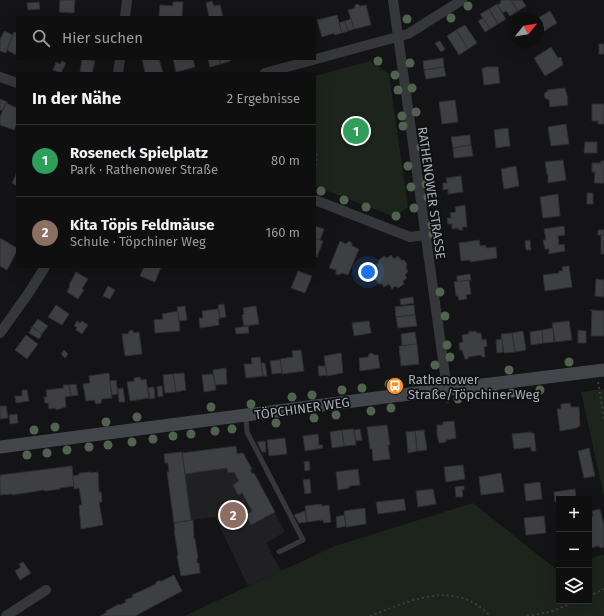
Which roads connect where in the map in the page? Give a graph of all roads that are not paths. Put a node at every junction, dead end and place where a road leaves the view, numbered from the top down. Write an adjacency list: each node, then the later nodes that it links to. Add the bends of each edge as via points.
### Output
1 (127, 0): 4 (street)
2 (392, 0): 5 (street, RATHENOWER STRASSE)
3 (462, 0): 5 (street, via 411,33)
4 (125, 16)
5 (398, 38): 8 (street); 14 (street, RATHENOWER STRASSE)
6 (120, 60): 9 (street)
7 (314, 60): 10 (street)
8 (316, 60)
9 (118, 72)
10 (269, 72)
11 (0, 77): 12 (street)
12 (16, 83)
13 (316, 200): 14 (street, via 410,236)
14 (425, 235): 18 (street, RATHENOWER STRASSE)
15 (44, 268): 16 (street)
16 (0, 333)
17 (600, 370): 18 (street, TÖPCHINER WEG)
18 (447, 389): 19 (street, TÖPCHINER WEG)
19 (246, 415): 20 (street, TÖPCHINER WEG); 21 (lane, via 247,432 303,540)
20 (0, 448)
21 (279, 552)
22 (46, 590): 23 (street)
23 (6, 616)

